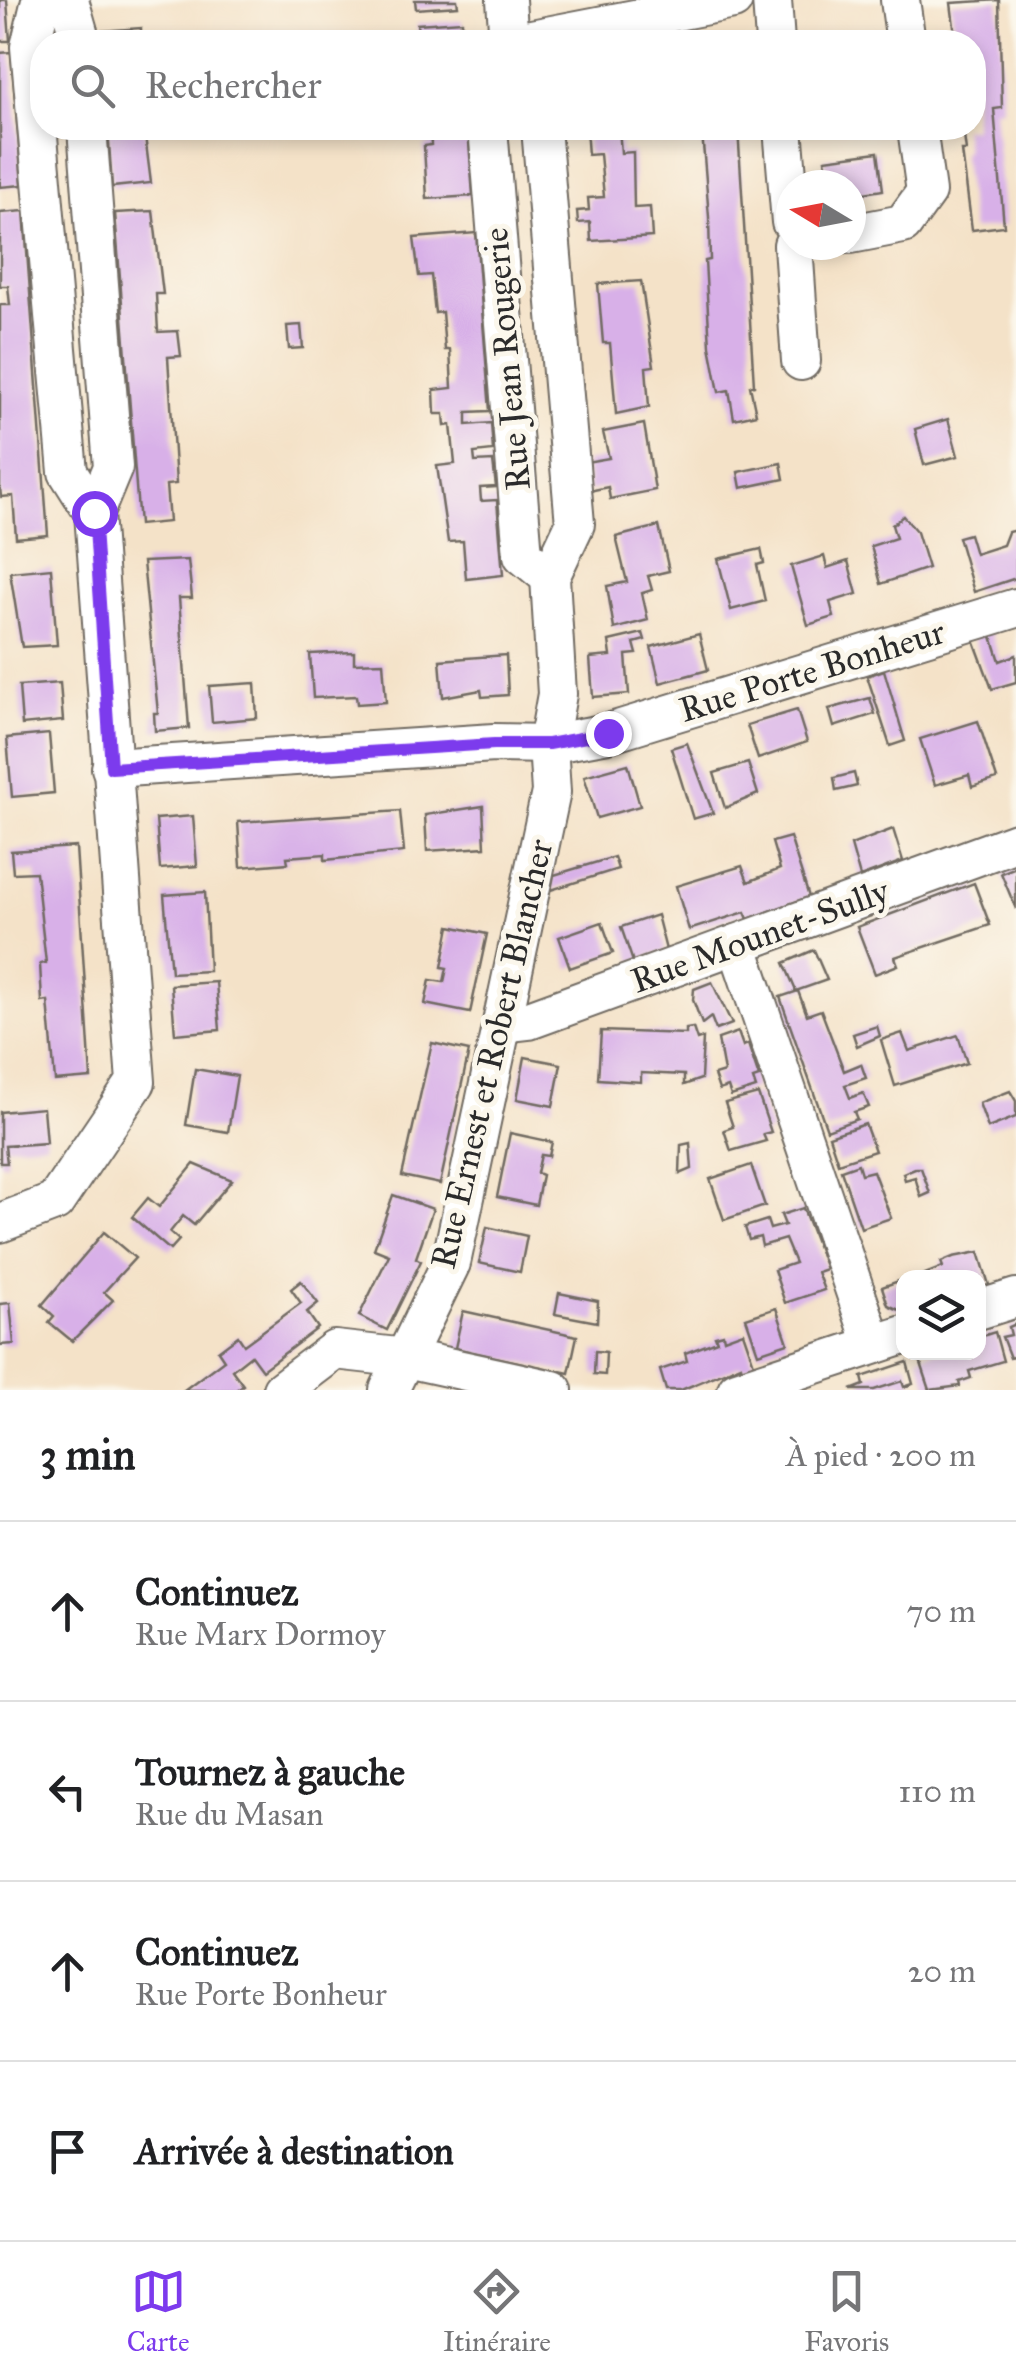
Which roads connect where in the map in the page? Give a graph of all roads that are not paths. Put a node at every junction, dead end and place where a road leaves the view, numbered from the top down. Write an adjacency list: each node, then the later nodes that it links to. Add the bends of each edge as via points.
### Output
1 (42, 0): 7 (street)
2 (69, 0): 8 (street)
3 (506, 0): 9 (street)
4 (733, 0): 10 (street)
5 (772, 0): 11 (street)
6 (900, 0): 12 (street)
7 (34, 30)
8 (78, 30)
9 (511, 30)
10 (576, 30)
11 (775, 30)
12 (904, 30)
13 (38, 140): 23 (street, via 68,472)
14 (89, 140): 23 (street, via 113,466)
15 (489, 140): 24 (street, Rue Jean Rougerie, via 522,555)
16 (541, 140): 24 (street, Rue Jean Rougerie, via 576,524)
17 (784, 140): 19 (street)
18 (919, 140): 20 (street, via 926,192 903,224)
19 (787, 170)
20 (866, 231)
21 (794, 260): 22 (street)
22 (801, 362)
23 (94, 513): 27 (street)
24 (550, 577): 26 (street, via 558,694)
25 (1016, 608): 26 (street, Rue Porte Bonheur, via 608,733)
26 (548, 744): 27 (street, Rue Porte Bonheur); 30 (street, Rue Ernest et Robert Blancher, via 551,792)
27 (111, 768): 31 (street, via 136,1082 55,1202)
28 (1016, 842): 29 (street, Rue Mounet-Sully)
29 (737, 944): 30 (street, Rue Mounet-Sully, via 529,1020); 34 (street)
30 (502, 1023): 35 (street, Rue Ernest et Robert Blancher, via 451,1262)
31 (0, 1224)
32 (1016, 1298): 33 (street)
33 (986, 1307)
34 (888, 1340): 38 (street)
35 (398, 1374): 36 (street, via 335,1350); 37 (street)
36 (282, 1390)
37 (554, 1390)
38 (737, 1390)

